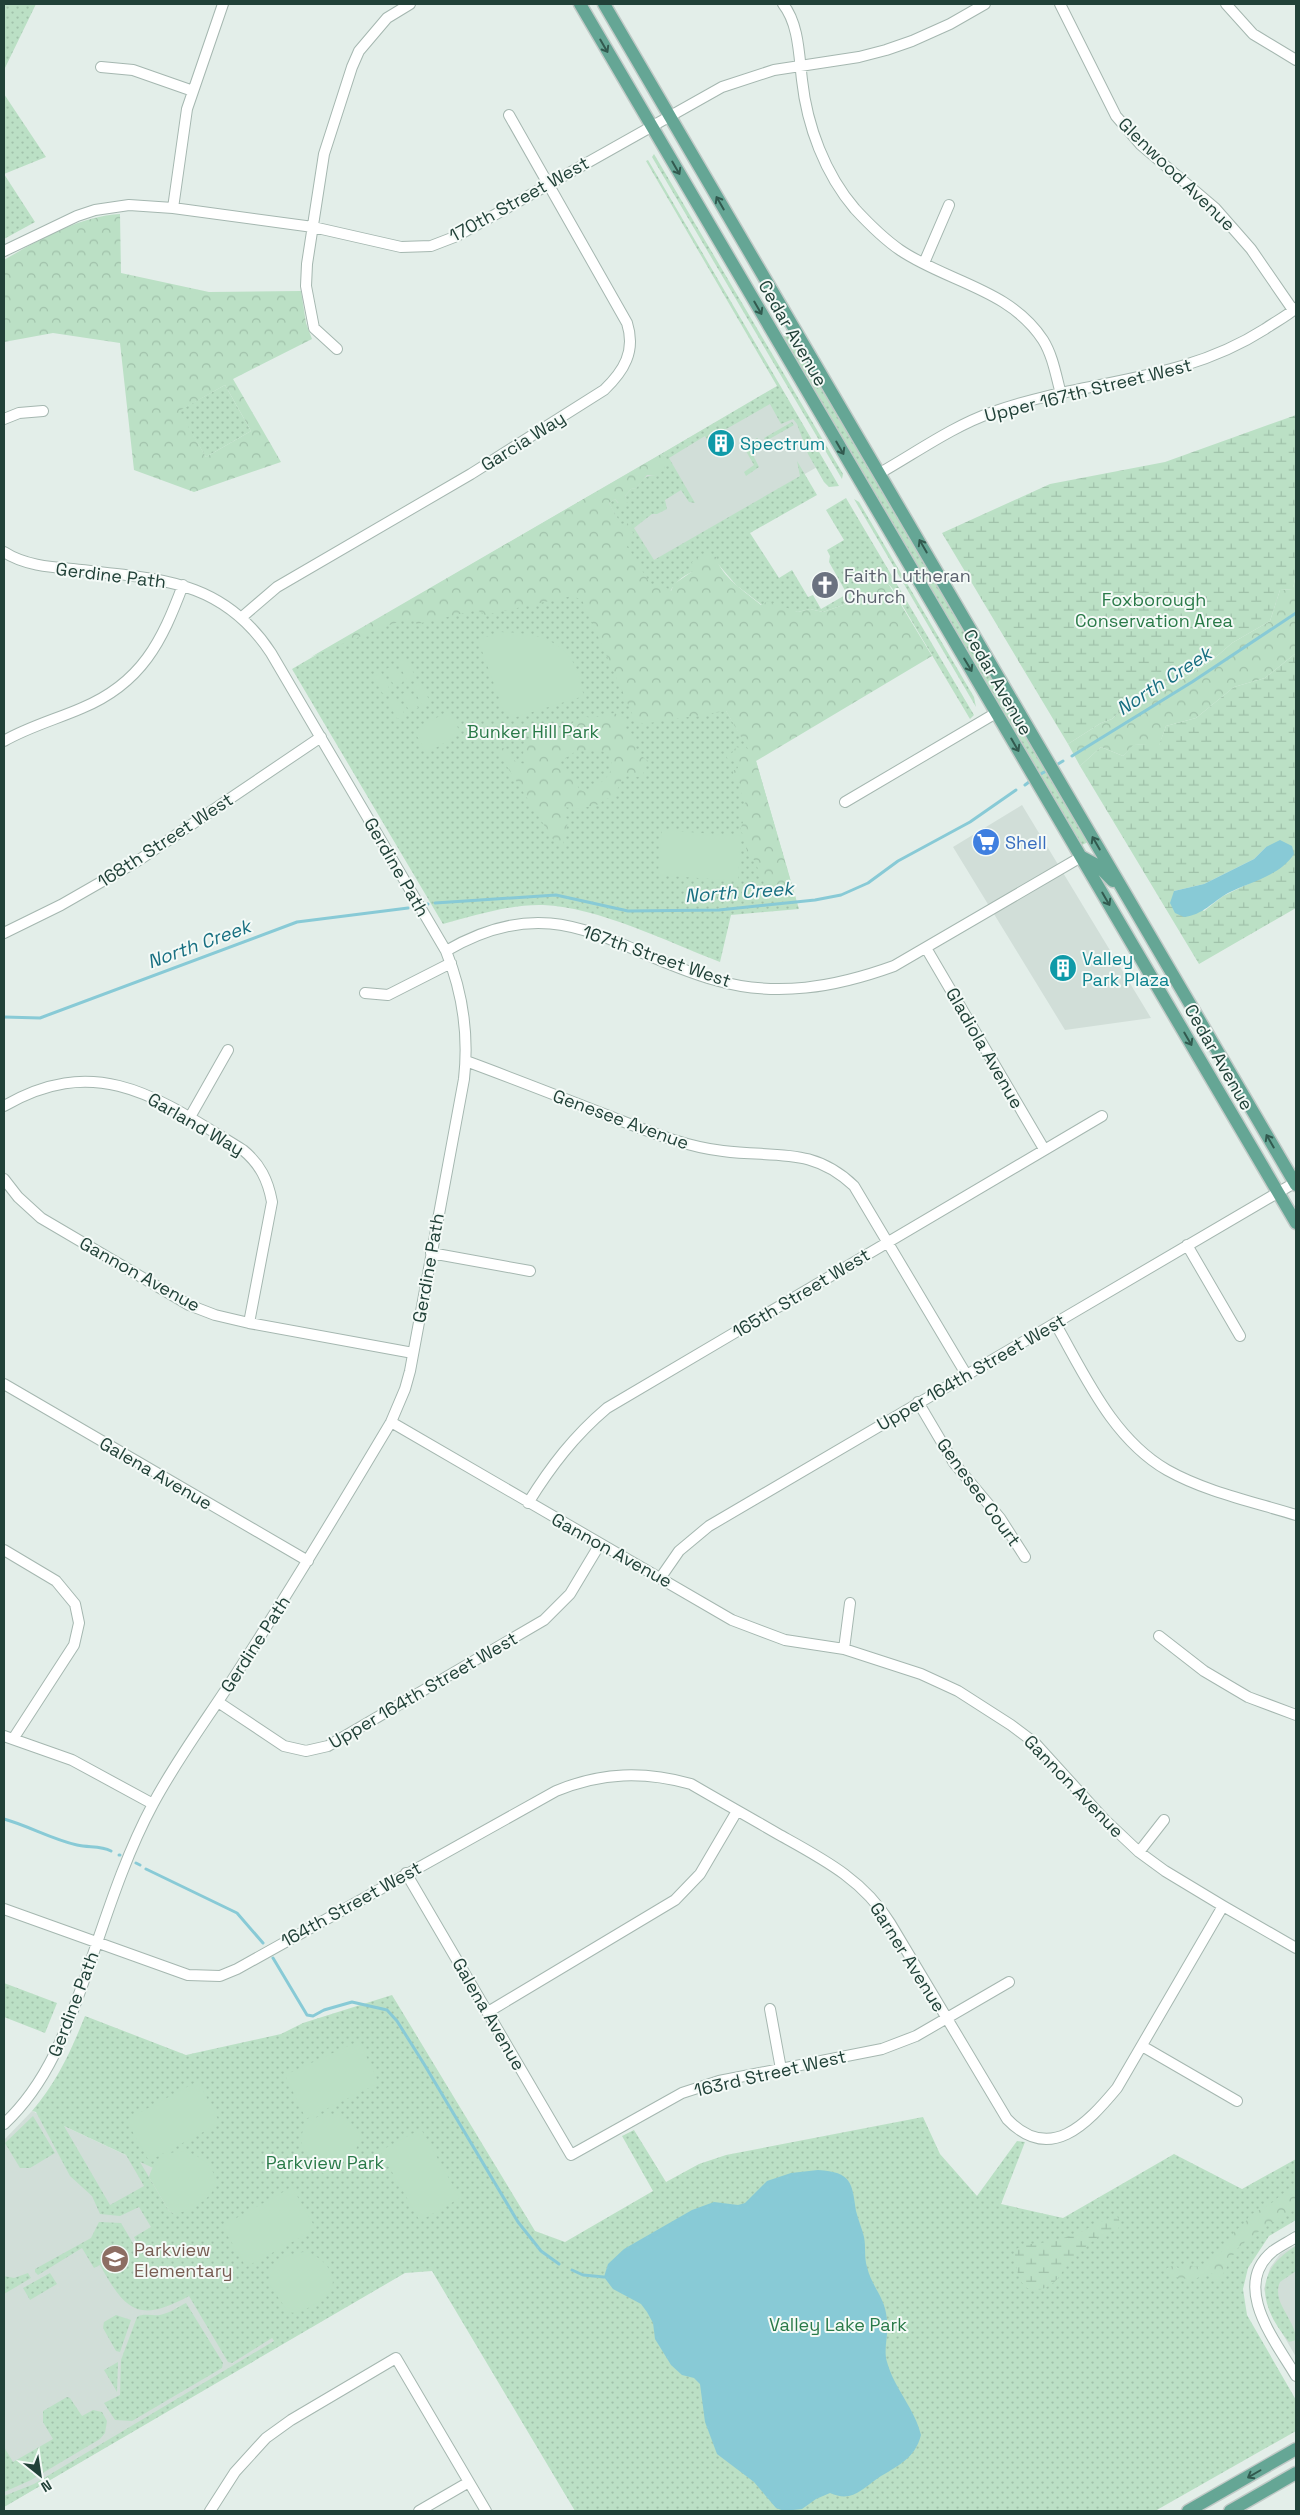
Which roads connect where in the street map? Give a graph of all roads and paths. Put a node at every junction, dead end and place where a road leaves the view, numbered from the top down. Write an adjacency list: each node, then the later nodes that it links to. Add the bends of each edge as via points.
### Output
1 (224, 4): 12 (street)
2 (410, 4): 19 (street, via 387,18 359,50 324,154)
3 (580, 4): 15 (main road, Cedar Avenue, one-way to 15)
4 (604, 4): 14 (main road, Cedar Avenue)
5 (783, 4): 10 (street, via 797,40)
6 (985, 4): 10 (street, 170th Street West, via 912,42 859,57)
7 (1060, 4): 22 (street, Glenwood Avenue, via 1116,116 1141,145 1215,208)
8 (1226, 4): 9 (street, via 1253,34)
9 (1296, 60)
10 (801, 66): 14 (street, 170th Street West, via 774,70 730,84); 21 (street, via 815,138 835,180 855,208 875,228 901,250)
11 (101, 67): 12 (street, via 133,70)
12 (192, 91): 18 (street)
13 (509, 115): 16 (street, Garcia Way)
14 (669, 115): 15 (street, 170th Street West); 27 (main road, Cedar Avenue, one-way to 14)
15 (651, 126): 16 (street, 170th Street West); 31 (main road, Cedar Avenue, one-way to 31)
16 (548, 184): 19 (street, 170th Street West, via 457,236 431,246 401,247); 30 (street, Garcia Way, via 627,322 630,350 619,376 604,390 479,469 277,587)
17 (949, 206): 21 (street)
18 (173, 208): 19 (street, 170th Street West); 20 (street, 170th Street West, via 129,205 95,210)
19 (313, 227): 23 (street, via 306,275 309,309 314,328)
20 (4, 251)
21 (924, 263): 24 (street, via 987,292 1019,312 1046,347)
22 (1295, 309): 24 (street, Upper 167th Street West, via 1246,341 1202,361)
23 (337, 349)
24 (1061, 394): 27 (street, Upper 167th Street West, via 973,420)
25 (43, 411): 26 (street, via 19,413)
26 (4, 419)
27 (880, 474): 36 (main road, Cedar Avenue, one-way to 27)
28 (4, 552): 29 (street, Gerdine Path, via 37,565)
29 (183, 585): 30 (street, Gerdine Path, via 217,600); 33 (street, via 171,620 156,647 136,672 112,692 84,708)
30 (242, 617): 32 (street, Gerdine Path, via 271,653)
31 (996, 713): 34 (street); 35 (main road, Cedar Avenue, one-way to 35)
32 (321, 737): 37 (street, 168th Street West, via 136,862); 39 (street, Gerdine Path)
33 (4, 741)
34 (845, 802)
35 (1081, 857): 36 (main road, via 1102,870); 38 (street, 167th Street West); 50 (main road, Cedar Avenue, one-way to 50)
36 (1129, 900): 49 (main road, Cedar Avenue, one-way to 36)
37 (4, 933)
38 (926, 948): 39 (street, 167th Street West, via 894,966 860,978 821,987 786,990 715,980 587,930 551,922 523,922 497,927 472,936); 47 (street, Gladiola Avenue)
39 (446, 951): 40 (street, Gerdine Path)
40 (451, 963): 41 (street, via 388,995); 43 (street, Gerdine Path, via 464,1008)
41 (365, 993)
42 (228, 1050): 46 (street)
43 (466, 1061): 52 (street, Genesee Avenue, via 671,1140 722,1151 800,1156 823,1163 854,1186); 54 (street, Gerdine Path)
44 (4, 1106): 46 (street, Garland Way, via 56,1084 98,1082 136,1090)
45 (1102, 1116): 47 (street, 165th Street West)
46 (190, 1117): 56 (street, Garland Way, via 255,1160 269,1185 272,1202)
47 (1044, 1149): 52 (street, 165th Street West)
48 (4, 1179): 56 (street, Gannon Avenue, via 18,1198 41,1218 189,1305)
49 (1296, 1183): 50 (street, Upper 164th Street West)
50 (1278, 1192): 51 (main road, Cedar Avenue); 53 (street, Upper 164th Street West)
51 (1296, 1223)
52 (888, 1242): 60 (street, Genesee Avenue); 64 (street, 165th Street West, via 607,1408 563,1450)
53 (1187, 1245): 57 (street, Upper 164th Street West); 58 (street)
54 (431, 1253): 55 (street); 59 (street, Gerdine Path)
55 (530, 1271)
56 (249, 1323): 59 (street, Gannon Avenue)
57 (1055, 1323): 60 (street, Upper 164th Street West); 65 (street, via 1110,1417 1145,1455 1190,1481)
58 (1240, 1336)
59 (413, 1353): 63 (street, Gerdine Path, via 405,1389)
60 (966, 1374): 62 (street, Upper 164th Street West)
61 (4, 1384): 69 (street, Galena Avenue)
62 (918, 1402): 68 (street, Genesee Court, via 954,1463 1000,1518); 70 (street, Upper 164th Street West, via 709,1526 679,1551)
63 (391, 1422): 64 (street, Gannon Avenue); 69 (street, Gerdine Path)
64 (528, 1503): 66 (street, Gannon Avenue)
65 (1296, 1515)
66 (600, 1544): 70 (street, Gannon Avenue); 74 (street, Upper 164th Street West, via 570,1594 544,1620 328,1746 306,1751 284,1746)
67 (4, 1550): 76 (street, via 56,1581 75,1604 79,1623 74,1645)
68 (1025, 1557)
69 (308, 1561): 74 (street, Gerdine Path)
70 (661, 1577): 73 (street, Gannon Avenue, via 756,1631 784,1640)
71 (850, 1603): 73 (street)
72 (1159, 1636): 75 (street, via 1204,1671 1248,1697)
73 (844, 1649): 81 (street, Gannon Avenue, via 921,1674 958,1691 1011,1725 1035,1743)
74 (218, 1702): 78 (street, Gerdine Path)
75 (1296, 1715)
76 (9, 1737): 78 (street, via 72,1760)
77 (598, 1778): 79 (street, Garner Avenue, via 632,1774 675,1780 691,1784); 82 (street, 164th Street West, via 556,1792)
78 (153, 1804): 85 (street, Gerdine Path)
79 (737, 1811): 89 (street, via 700,1874 675,1900); 90 (street, Garner Avenue, via 834,1866 864,1889 885,1914)
80 (1164, 1820): 81 (street, Gannon Avenue)
81 (1139, 1852): 83 (street, Gannon Avenue)
82 (406, 1873): 85 (street, 164th Street West, via 220,1976 188,1975); 89 (street, Galena Avenue)
83 (1223, 1906): 86 (street, Gannon Avenue); 91 (street)
84 (4, 1909): 85 (street, 164th Street West)
85 (97, 1943): 94 (street, Gerdine Path, via 54,2056 35,2090)
86 (1296, 1948)
87 (1009, 1982): 90 (street, 163rd Street West)
88 (770, 2008): 92 (street)
89 (488, 2012): 95 (street, Galena Avenue)
90 (947, 2019): 91 (street, Garner Avenue, via 1007,2119 1025,2136 1038,2140 1062,2136 1094,2114 1117,2088); 92 (street, 163rd Street West, via 882,2049)
91 (1142, 2046): 93 (street)
92 (781, 2069): 95 (street, 163rd Street West, via 719,2081 682,2093)
93 (1237, 2102)
94 (4, 2124)
95 (571, 2155)
96 (1296, 2237): 97 (street, via 1272,2252 1260,2268 1255,2287 1258,2307)
97 (1296, 2376)
98 (1296, 2449): 104 (main road, one-way to 104)
99 (1296, 2473): 105 (main road)
100 (469, 2482): 101 (street, via 396,2358 266,2438 235,2472); 102 (street); 103 (street)
101 (210, 2511)
102 (419, 2511)
103 (486, 2511)
104 (1188, 2511)
105 (1230, 2511)

